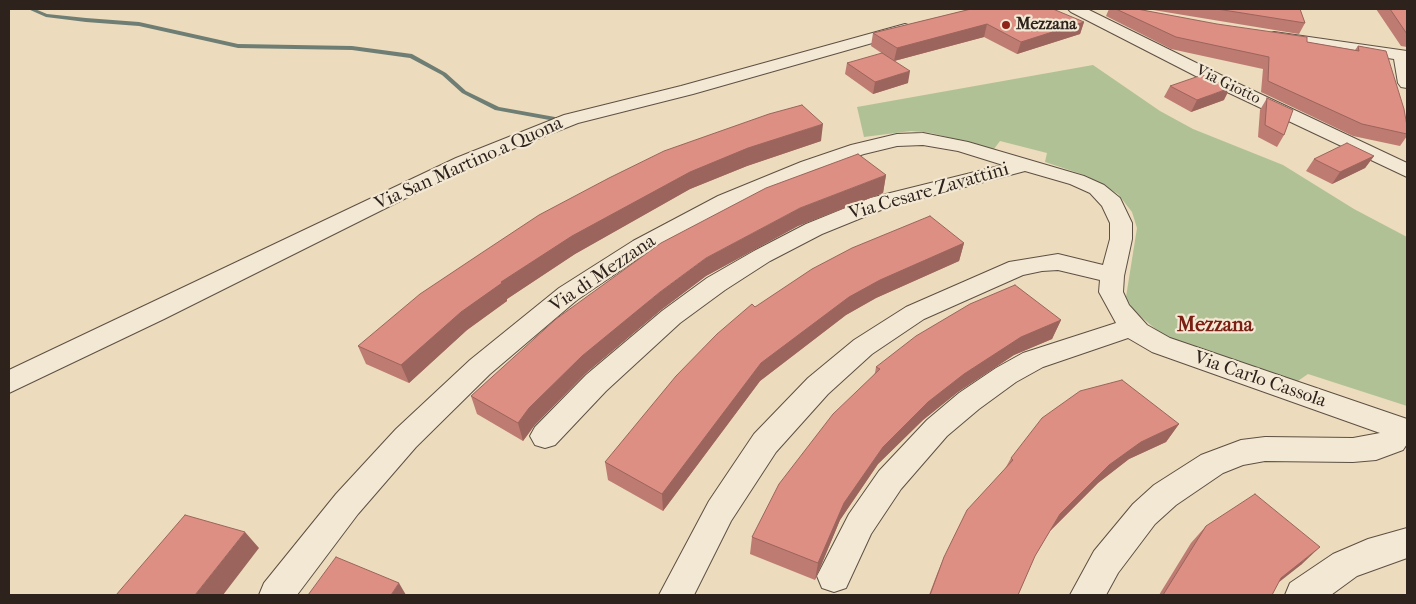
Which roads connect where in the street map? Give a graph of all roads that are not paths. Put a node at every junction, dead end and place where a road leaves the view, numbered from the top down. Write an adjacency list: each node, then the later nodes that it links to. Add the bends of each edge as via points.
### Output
1 (1076, 9): 7 (street, Via Giotto)
2 (927, 23): 10 (street, Via San Martino a Quona, via 571,119 463,162)
3 (1261, 35): 4 (street)
4 (1405, 56): 5 (street)
5 (1407, 83)
6 (1029, 165): 8 (street, Via Carlo Cassola, via 1090,185 1112,203 1120,217 1121,239); 12 (street, Via Cesare Zavattini, via 866,207 762,256 711,288 659,327 596,383); 15 (street, Via di Mezzana, via 929,140 886,142 836,156 768,182 668,230 563,299 467,379 376,471)
7 (1407, 171)
8 (1112, 276): 9 (street, Via Carlo Cassola, via 1111,292); 16 (street, via 1066,263 1026,266 966,289 890,328 834,371 775,432 731,492)
9 (1132, 327): 11 (street, Via Carlo Cassola, via 1161,345); 14 (street, via 1033,360 999,379 959,409 890,480 860,524)
10 (9, 382)
11 (1404, 430): 17 (street, via 1393,441 1376,448 1265,449 1212,464 1165,494 1135,523)
12 (545, 436)
13 (1407, 543): 18 (street, via 1357,560)
14 (834, 576)
15 (276, 595)
16 (676, 595)
17 (1087, 595)
18 (1302, 595)

